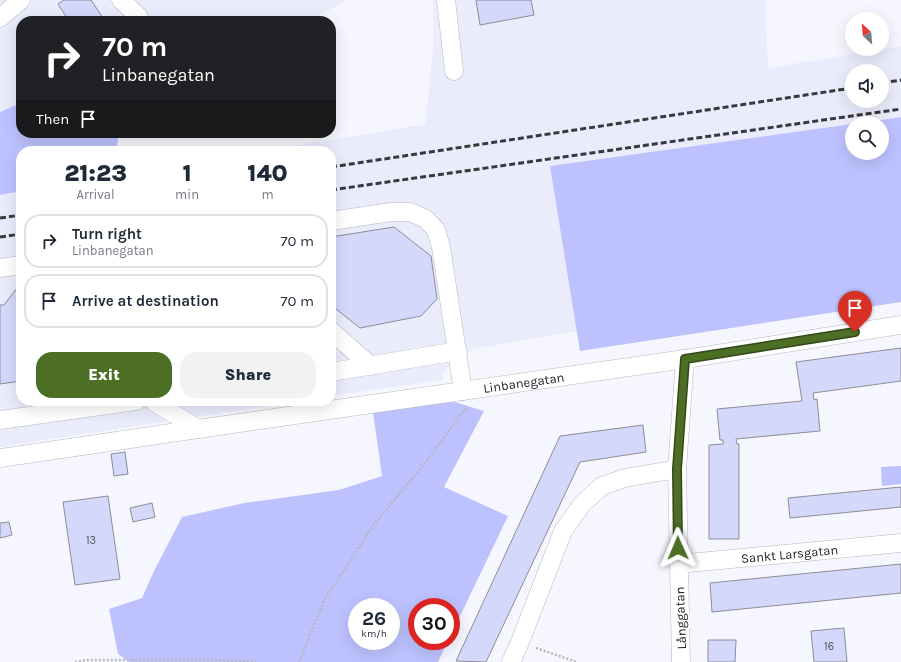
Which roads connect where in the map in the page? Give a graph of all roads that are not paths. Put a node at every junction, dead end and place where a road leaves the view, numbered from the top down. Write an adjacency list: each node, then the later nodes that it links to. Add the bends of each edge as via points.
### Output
1 (21, 0): 5 (street)
2 (121, 0): 4 (street)
3 (446, 0): 6 (street)
4 (138, 16)
5 (0, 18)
6 (454, 71)
7 (336, 220): 12 (street, via 391,212 410,212 426,219 436,230 441,247)
8 (16, 266): 9 (street)
9 (0, 268)
10 (901, 325): 13 (street, Linbanegatan)
11 (336, 335): 14 (street)
12 (458, 351): 14 (street); 16 (street)
13 (685, 359): 16 (street, Linbanegatan); 23 (street, Långgatan)
14 (371, 366): 15 (street)
15 (336, 371)
16 (466, 398): 21 (street, Linbanegatan)
17 (68, 406): 19 (street)
18 (161, 406): 21 (street)
19 (54, 407): 20 (street)
20 (0, 420)
21 (198, 429): 22 (street, Linbanegatan)
22 (0, 458)
23 (677, 469): 25 (street, Långgatan); 26 (street, via 625,478 602,486 583,503 563,531)
24 (901, 543): 25 (street, Sankt Larsgatan)
25 (678, 564): 27 (street, Långgatan)
26 (511, 662)
27 (681, 662)

